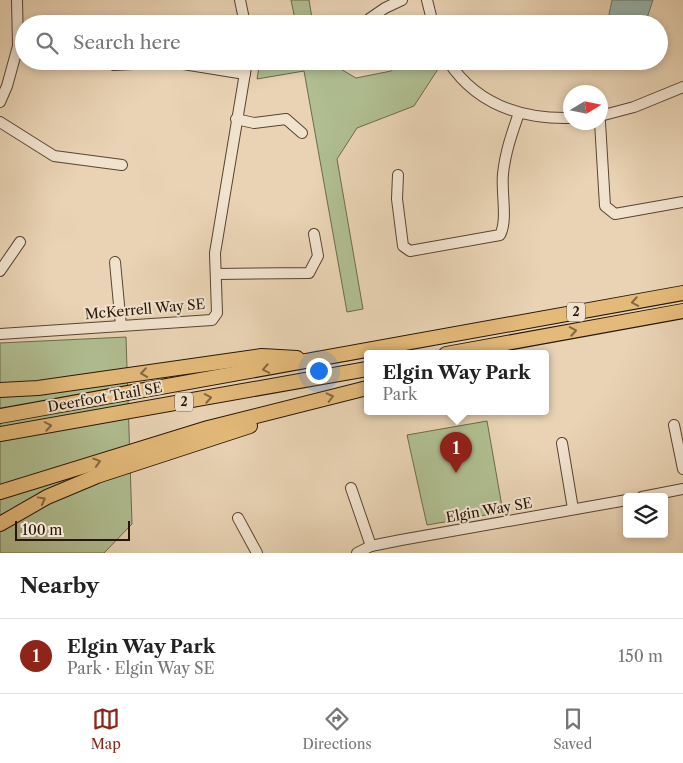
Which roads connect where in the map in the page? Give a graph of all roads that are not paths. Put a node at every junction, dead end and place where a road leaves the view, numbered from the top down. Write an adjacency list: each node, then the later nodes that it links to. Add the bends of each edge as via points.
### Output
1 (17, 0): 5 (street)
2 (240, 0): 6 (street)
3 (402, 0): 7 (street)
4 (427, 0): 8 (street)
5 (17, 15)
6 (243, 15)
7 (374, 15)
8 (431, 15)
9 (15, 57): 15 (street)
10 (221, 70): 13 (street)
11 (245, 70): 13 (street, McKerrell Way SE)
12 (455, 70): 16 (street, via 478,94)
13 (244, 74): 19 (street, McKerrell Way SE)
14 (683, 87): 17 (street)
15 (0, 102)
16 (519, 113): 18 (street); 24 (street, via 504,163 504,227 500,236 410,251 403,246 397,199)
17 (608, 114)
18 (563, 118)
19 (236, 119): 22 (street, via 254,123 286,119); 30 (street, McKerrell Way SE, via 215,252)
20 (0, 122): 23 (street, via 54,156)
21 (600, 130): 25 (street, via 605,206 615,214)
22 (302, 133)
23 (122, 165)
24 (398, 175)
25 (683, 202)
26 (314, 234): 30 (street, via 318,256 309,273)
27 (20, 242): 29 (street)
28 (115, 262): 33 (street)
29 (0, 271)
30 (216, 274): 33 (street, McKerrell Way SE, via 217,313 212,320)
31 (683, 293): 36 (highway, Deerfoot Trail SE / 2, one-way to 36)
32 (683, 312): 35 (highway, 2, one-way to 32)
33 (121, 326): 34 (street, McKerrell Way SE)
34 (0, 334)
35 (525, 339): 38 (highway, 2); 39 (highway)
36 (364, 350)
37 (364, 350): 40 (highway, Deerfoot Trail SE / 2, one-way to 40)
38 (467, 350)
39 (499, 350)
40 (314, 359): 43 (highway, one-way to 43, via 267,355 38,388); 45 (highway, Deerfoot Trail SE / 2, one-way to 45)
41 (364, 370): 47 (highway, Deerfoot Trail SE / 2, one-way to 41)
42 (364, 389): 44 (highway, one-way to 42)
43 (0, 390)
44 (294, 406): 52 (highway, one-way to 44, via 208,428); 57 (highway, one-way to 44, via 47,497 97,476 282,416)
45 (0, 416)
46 (674, 425): 49 (street)
47 (0, 434)
48 (562, 443): 55 (street)
49 (683, 469)
50 (351, 488): 58 (street)
51 (683, 489): 53 (street)
52 (0, 492)
53 (662, 493)
54 (623, 501): 55 (street, Elgin Way SE)
55 (573, 509): 58 (street, Elgin Way SE)
56 (238, 518): 59 (street)
57 (0, 524)
58 (371, 546): 60 (street, Elgin Way SE)
59 (258, 553)
60 (357, 553)

